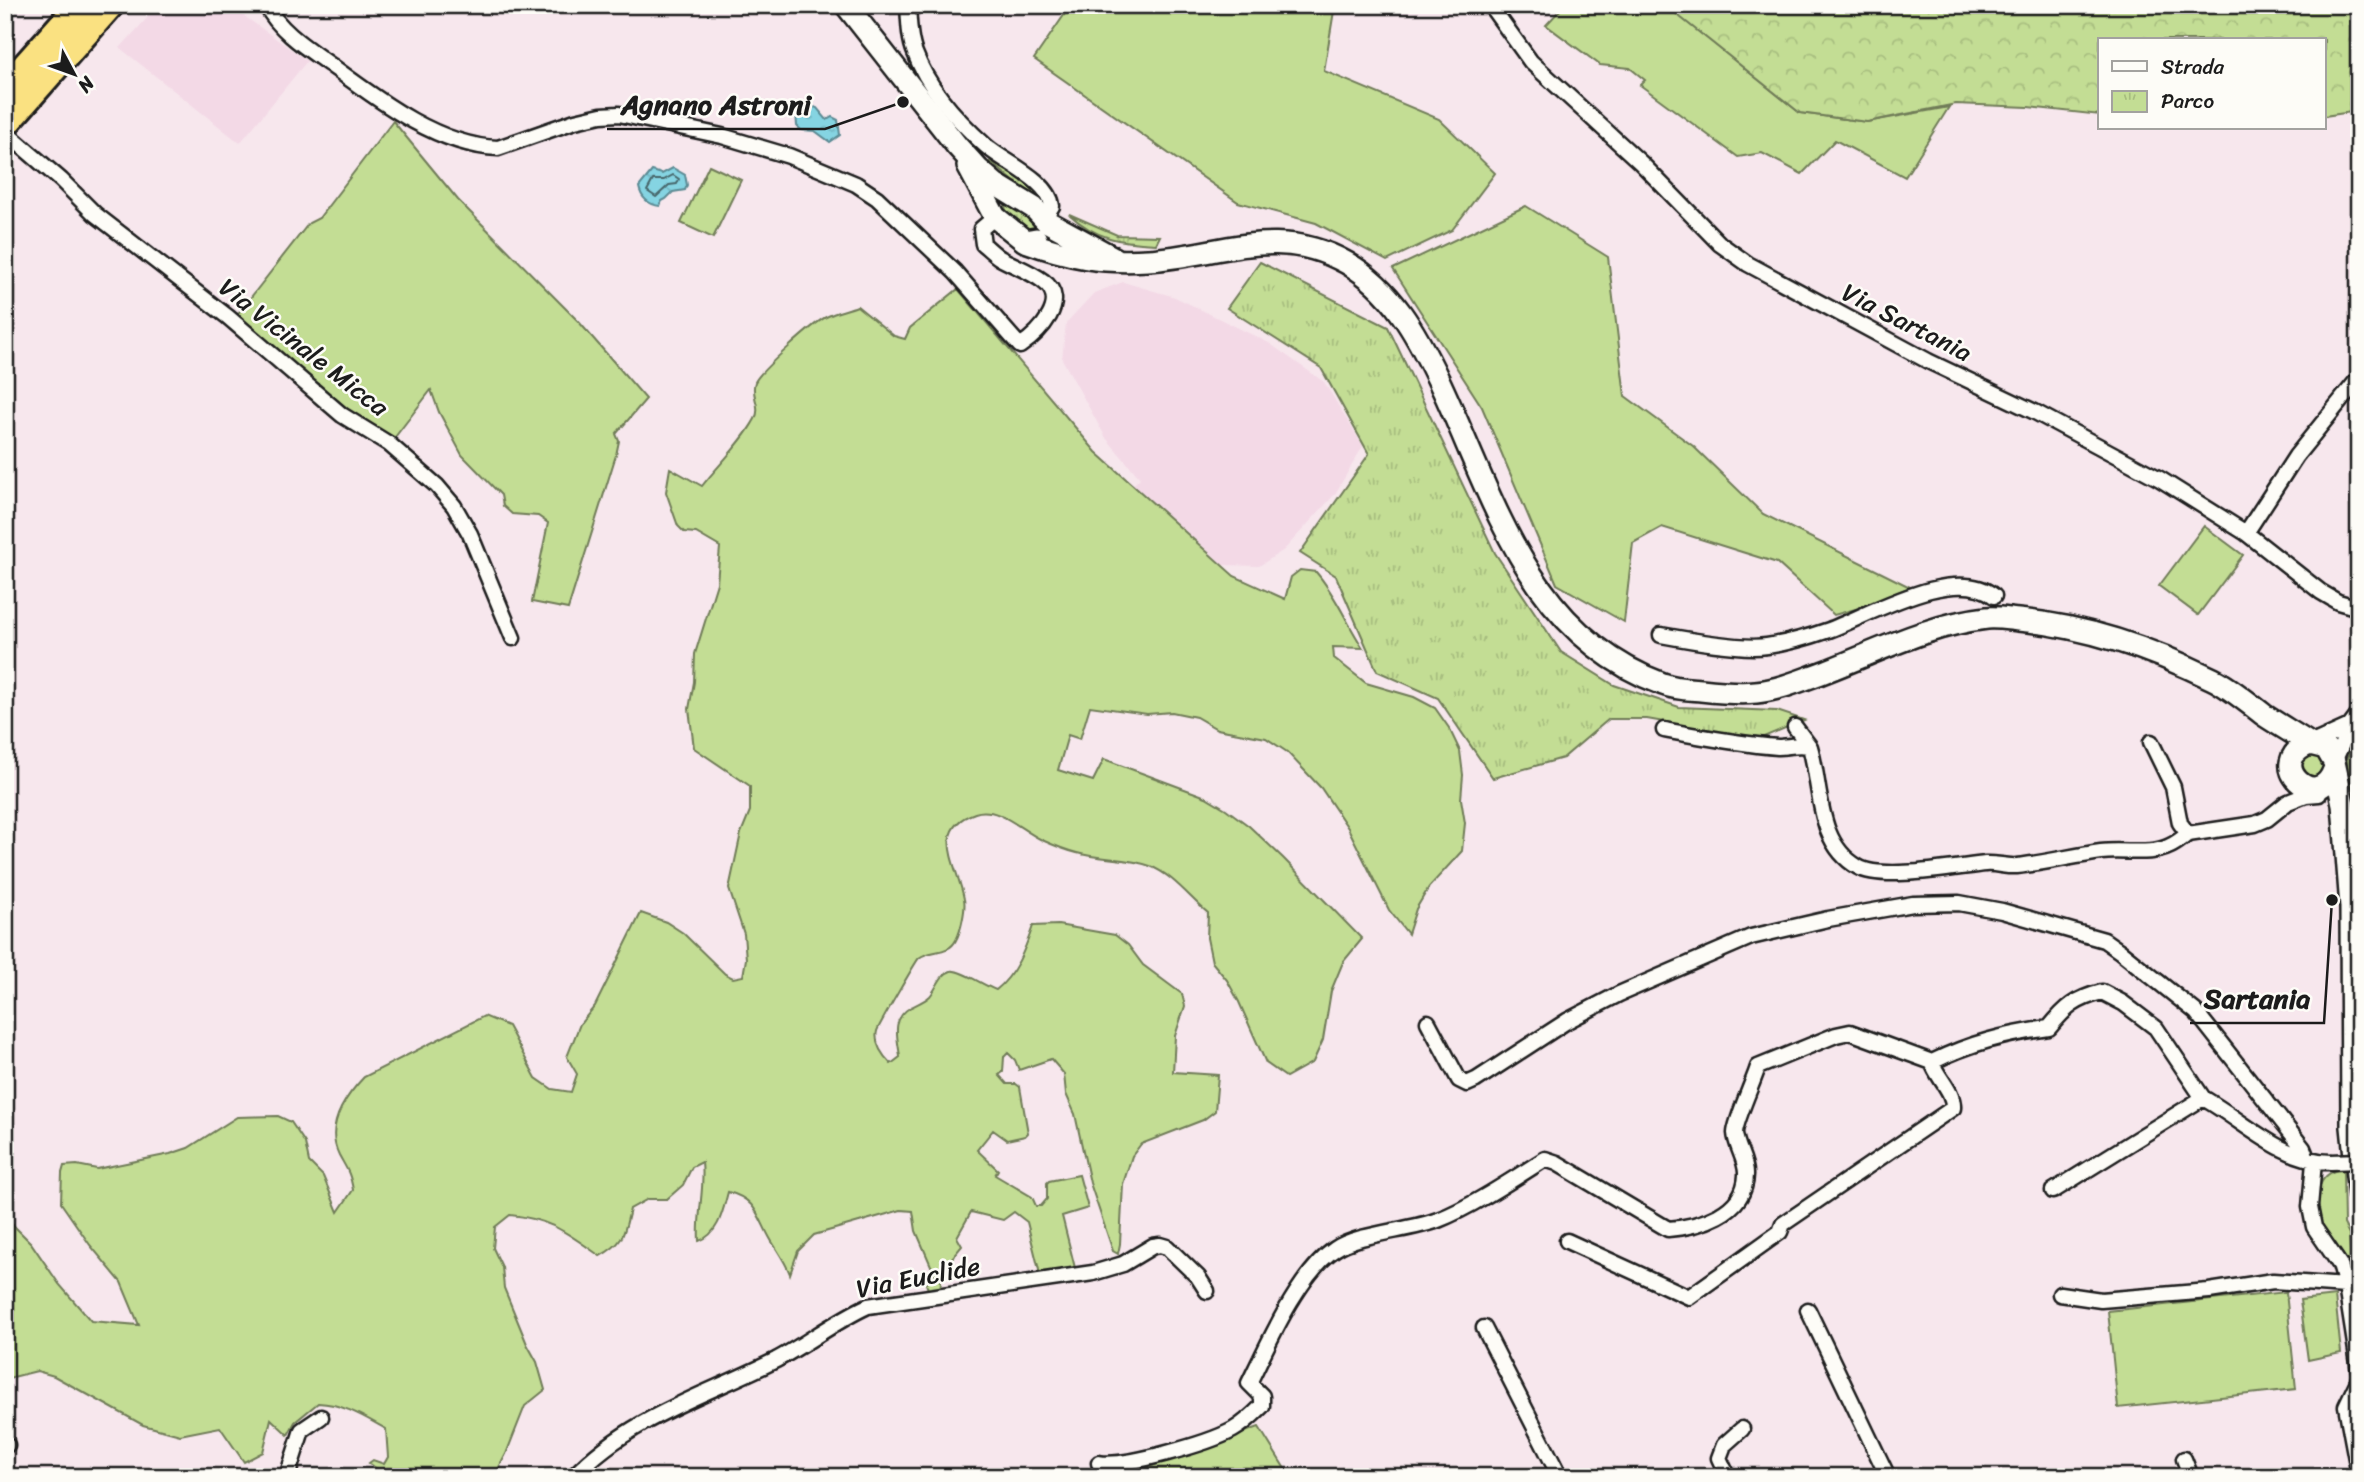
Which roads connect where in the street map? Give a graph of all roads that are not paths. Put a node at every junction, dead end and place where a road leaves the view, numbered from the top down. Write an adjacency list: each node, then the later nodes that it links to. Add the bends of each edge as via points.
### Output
1 (80, 5): 7 (highway)
2 (110, 5): 8 (highway)
3 (265, 5): 11 (street, via 289,33 387,107 484,148 498,148 575,121 619,114 765,147 856,184 955,272 1020,346 1055,305 1045,282 982,244 981,229)
4 (846, 5): 9 (street)
5 (908, 5): 10 (street, via 913,50 934,87 988,148 1027,175)
6 (1490, 5): 15 (street, Via Sartania, via 1531,62 1641,163 1720,244 1748,264 2160,478)
7 (5, 89)
8 (8, 130): 21 (street, Via Vicinale Micca, via 95,214 228,317 342,415 389,444 437,486 470,534)
9 (957, 146): 10 (street, via 987,177); 11 (street)
10 (1038, 208): 11 (street, via 1001,203); 12 (street, via 1042,234); 13 (street)
11 (997, 218): 12 (street)
12 (1025, 241): 13 (street, via 1087,260)
13 (1117, 260): 18 (street, via 1162,259 1255,243 1284,243 1339,259 1370,280 1408,320 1497,512 1541,592 1592,646 1625,668 1669,687 1757,692 1795,683 1916,634)
14 (2359, 378): 15 (street, via 2296,456)
15 (2246, 533): 17 (street, Via Sartania, via 2321,592)
16 (1994, 596): 18 (street); 19 (street); 20 (street, via 1970,585 1950,587 1906,597 1828,631 1764,647)
17 (2359, 608)
18 (1985, 619): 19 (street)
19 (2012, 619): 27 (street, via 2087,631 2214,679)
20 (1661, 635)
21 (513, 638)
22 (2354, 720): 27 (street); 28 (street)
23 (1794, 727): 26 (street)
24 (1664, 730): 26 (street, via 1746,745)
25 (2151, 742): 33 (street, via 2173,787 2180,823)
26 (1810, 747): 33 (street, via 1830,835 1840,852 1871,873 2012,866 2103,852 2155,850)
27 (2303, 749): 28 (street, via 2326,748); 29 (street, via 2291,769)
28 (2334, 766): 30 (street, via 2327,783); 32 (street)
29 (2293, 777): 30 (street); 31 (street)
30 (2316, 791): 31 (street); 32 (street)
31 (2278, 808): 33 (street, via 2255,824)
32 (2345, 831): 40 (street)
33 (2188, 834)
34 (1428, 1022): 37 (street, via 1459,1080 1467,1084 1619,994 1751,937 1913,904 1959,903 2104,940 2196,1012)
35 (1932, 1062): 36 (street, via 1982,1041 2049,1028 2066,1007 2102,992 2156,1028); 41 (street, via 1953,1099 1953,1108 1783,1224 1780,1232 1689,1297); 52 (street, via 1850,1032 1758,1067 1735,1132 1746,1176 1742,1192 1710,1222 1668,1230 1558,1163 1545,1160 1441,1219 1335,1248 1311,1273 1248,1383 1262,1396 1262,1406 1245,1422 1207,1441 1129,1463)
36 (2203, 1098): 37 (street, via 2263,1138); 39 (street)
37 (2310, 1160): 38 (street, bridge); 42 (street, via 2314,1227 2340,1265)
38 (2359, 1160)
39 (2053, 1191)
40 (2359, 1195)
41 (1567, 1241)
42 (2346, 1286): 44 (street, via 2273,1281 2101,1300); 47 (street)
43 (1207, 1291): 55 (street, Via Euclide, via 1160,1245 1093,1273 868,1306 806,1345 639,1424 604,1447)
44 (2060, 1294)
45 (1808, 1310): 58 (street)
46 (1484, 1328): 56 (street)
47 (2359, 1370)
48 (2359, 1379): 53 (street, via 2346,1406)
49 (321, 1417): 54 (street, via 302,1430)
50 (1742, 1429): 57 (street, via 1724,1445 1719,1458)
51 (2184, 1459): 59 (street)
52 (1099, 1463)
53 (2359, 1475)
54 (287, 1477)
55 (573, 1477)
56 (1560, 1477)
57 (1728, 1477)
58 (1888, 1477)
59 (2191, 1477)

